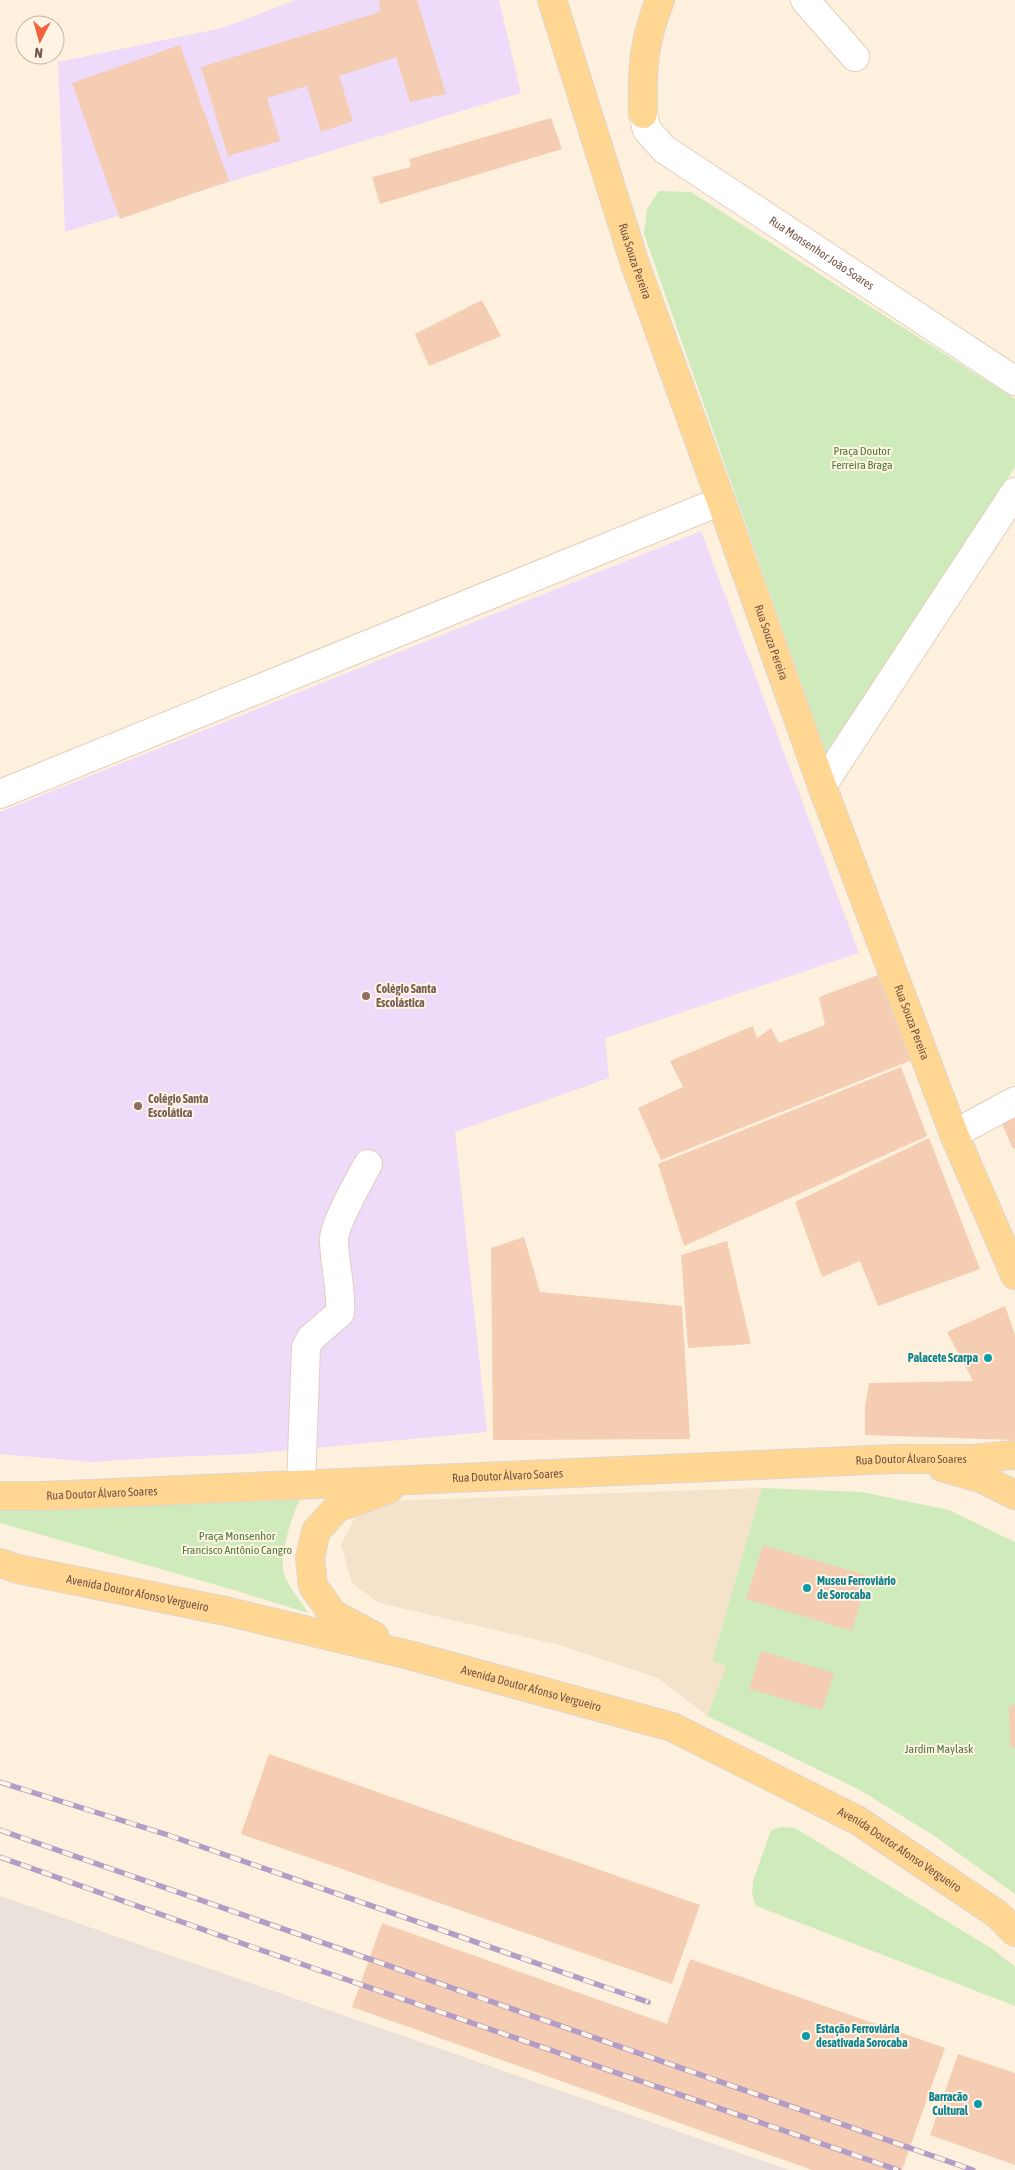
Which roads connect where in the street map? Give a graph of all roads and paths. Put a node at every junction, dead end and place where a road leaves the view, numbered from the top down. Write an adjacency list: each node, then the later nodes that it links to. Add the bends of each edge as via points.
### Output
1 (552, 0): 8 (main road, Rua Souza Pereira, via 635,264)
2 (660, 0): 5 (main road, via 644,53)
3 (805, 0): 4 (street)
4 (855, 57)
5 (643, 114): 6 (street, Rua Monsenhor João Soares, via 647,130 664,149)
6 (1015, 380)
7 (1015, 492): 9 (street)
8 (722, 500): 9 (main road, Rua Souza Pereira); 10 (street)
9 (822, 786): 12 (main road, Rua Souza Pereira)
10 (0, 794)
11 (1015, 1101): 12 (street)
12 (954, 1134): 14 (main road, Rua Souza Pereira)
13 (368, 1164): 18 (street, via 334,1238 340,1314 311,1338 306,1347)
14 (1015, 1276)
15 (1015, 1455): 16 (main road, Rua Doutor Álvaro Soares, via 971,1459)
16 (894, 1459): 17 (main road, Rua Doutor Álvaro Soares); 19 (main road, via 958,1471)
17 (415, 1479): 18 (main road, Rua Doutor Álvaro Soares); 22 (main road, via 337,1508 316,1532 310,1558 313,1586 333,1614)
18 (301, 1485): 20 (main road, Rua Doutor Álvaro Soares)
19 (1015, 1495)
20 (0, 1496)
21 (0, 1563): 22 (main road, Avenida Doutor Afonso Vergueiro)
22 (409, 1654): 23 (main road, Avenida Doutor Afonso Vergueiro, via 672,1727 856,1820)
23 (1009, 1924)

